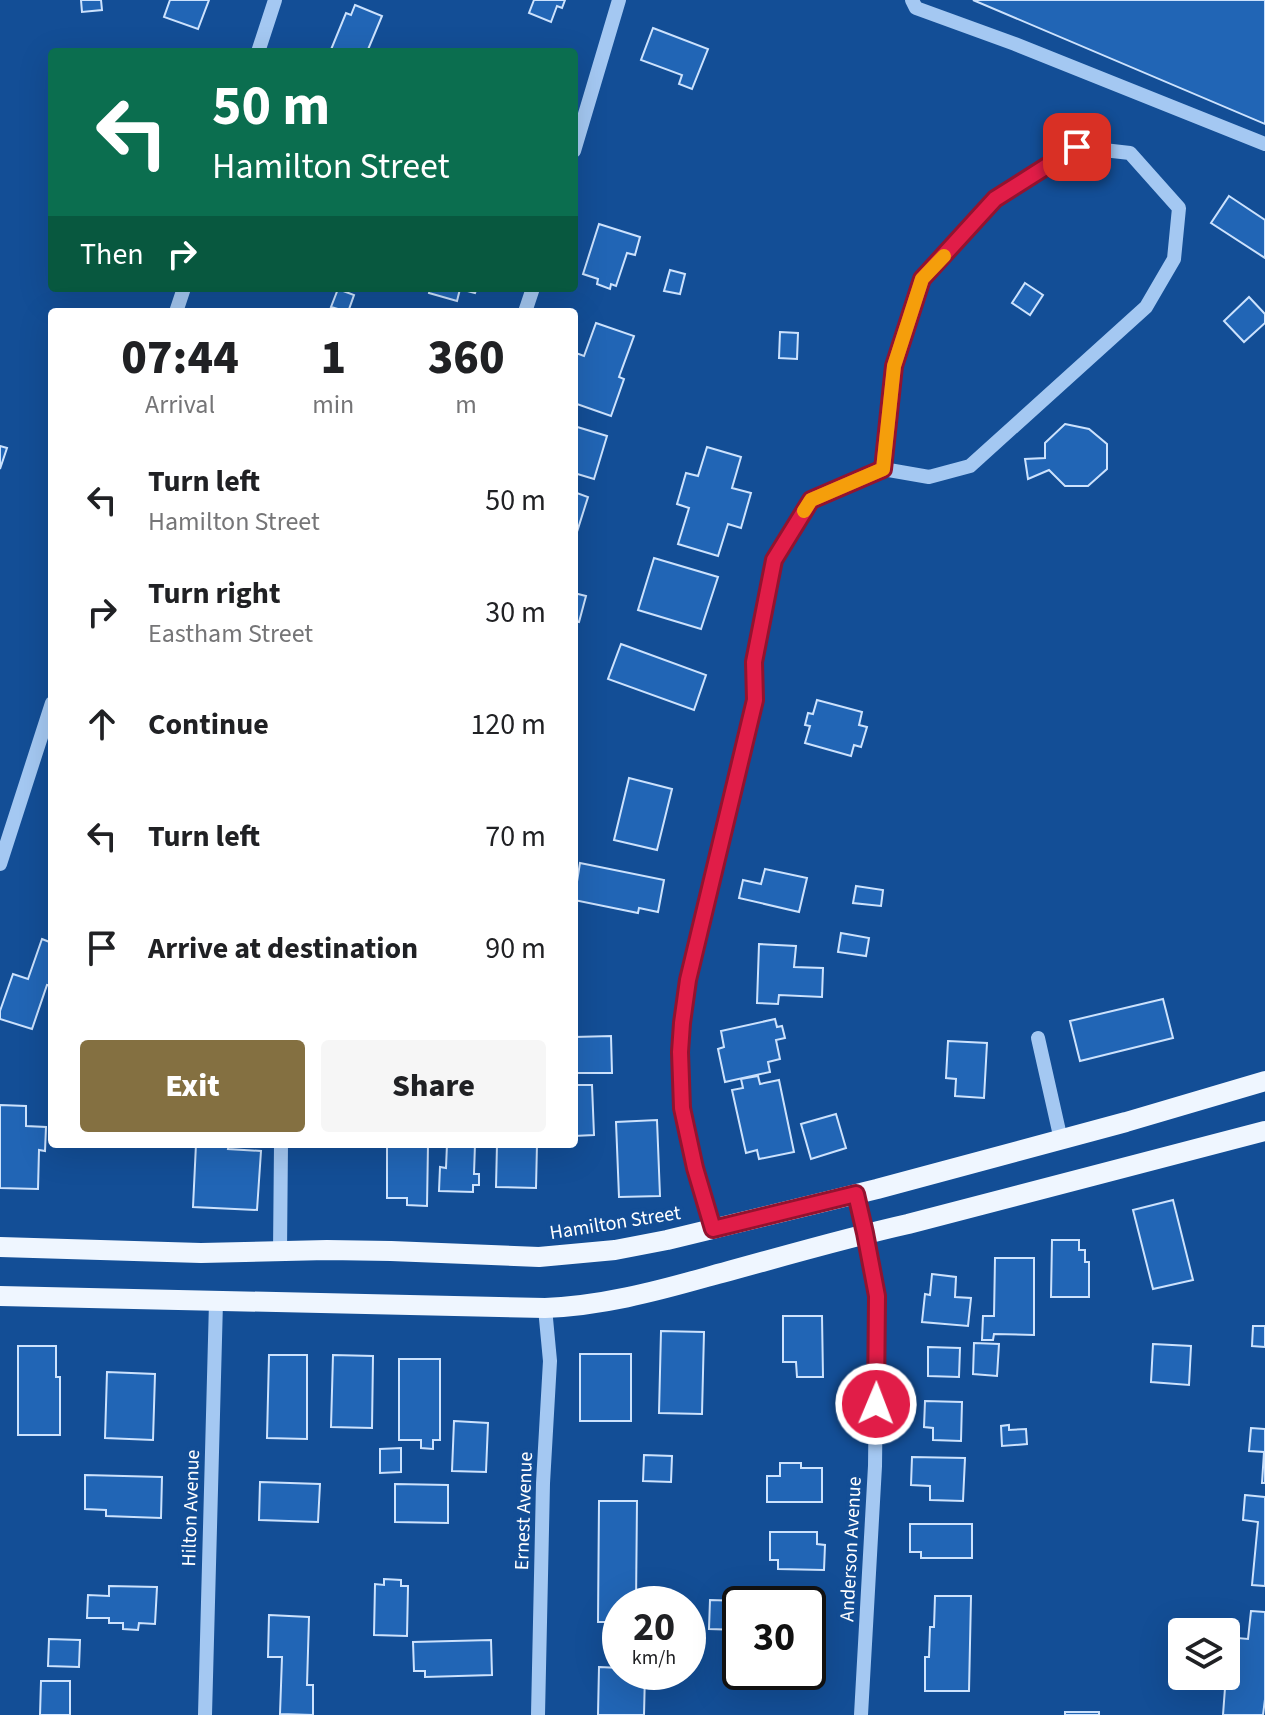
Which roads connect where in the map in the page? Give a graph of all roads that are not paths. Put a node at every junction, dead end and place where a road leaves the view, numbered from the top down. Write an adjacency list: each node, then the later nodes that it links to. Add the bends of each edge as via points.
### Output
1 (275, 0): 4 (street)
2 (619, 0): 5 (street)
3 (912, 0): 6 (street, via 916,8)
4 (259, 48)
5 (578, 138)
6 (1265, 144)
7 (883, 469): 7 (street, via 894,366 922,279 995,199 1077,147 1130,153 1179,208 1174,259 1146,307 970,466 929,477); 16 (street, via 811,500 774,560 754,662 755,700 682,1023 682,1108)
8 (48, 715): 9 (street)
9 (0, 864)
10 (1038, 1038): 13 (street)
11 (1265, 1081): 13 (main road, Hamilton Street)
12 (1265, 1131): 17 (main road)
13 (1061, 1140): 15 (main road, Hamilton Street)
14 (281, 1148): 19 (street)
15 (856, 1194): 16 (main road, Hamilton Street); 17 (street, Anderson Avenue)
16 (713, 1229): 19 (main road, Hamilton Street, via 615,1250 539,1257)
17 (865, 1233): 22 (main road, via 625,1298); 25 (street, Anderson Avenue, via 877,1296 877,1350)
18 (0, 1247): 19 (main road, Hamilton Street)
19 (280, 1251)
20 (0, 1296): 21 (main road)
21 (216, 1302): 22 (main road); 23 (street, Hilton Avenue)
22 (545, 1308): 24 (street, Ernest Avenue, via 550,1361)
23 (205, 1715)
24 (538, 1715)
25 (861, 1715)

